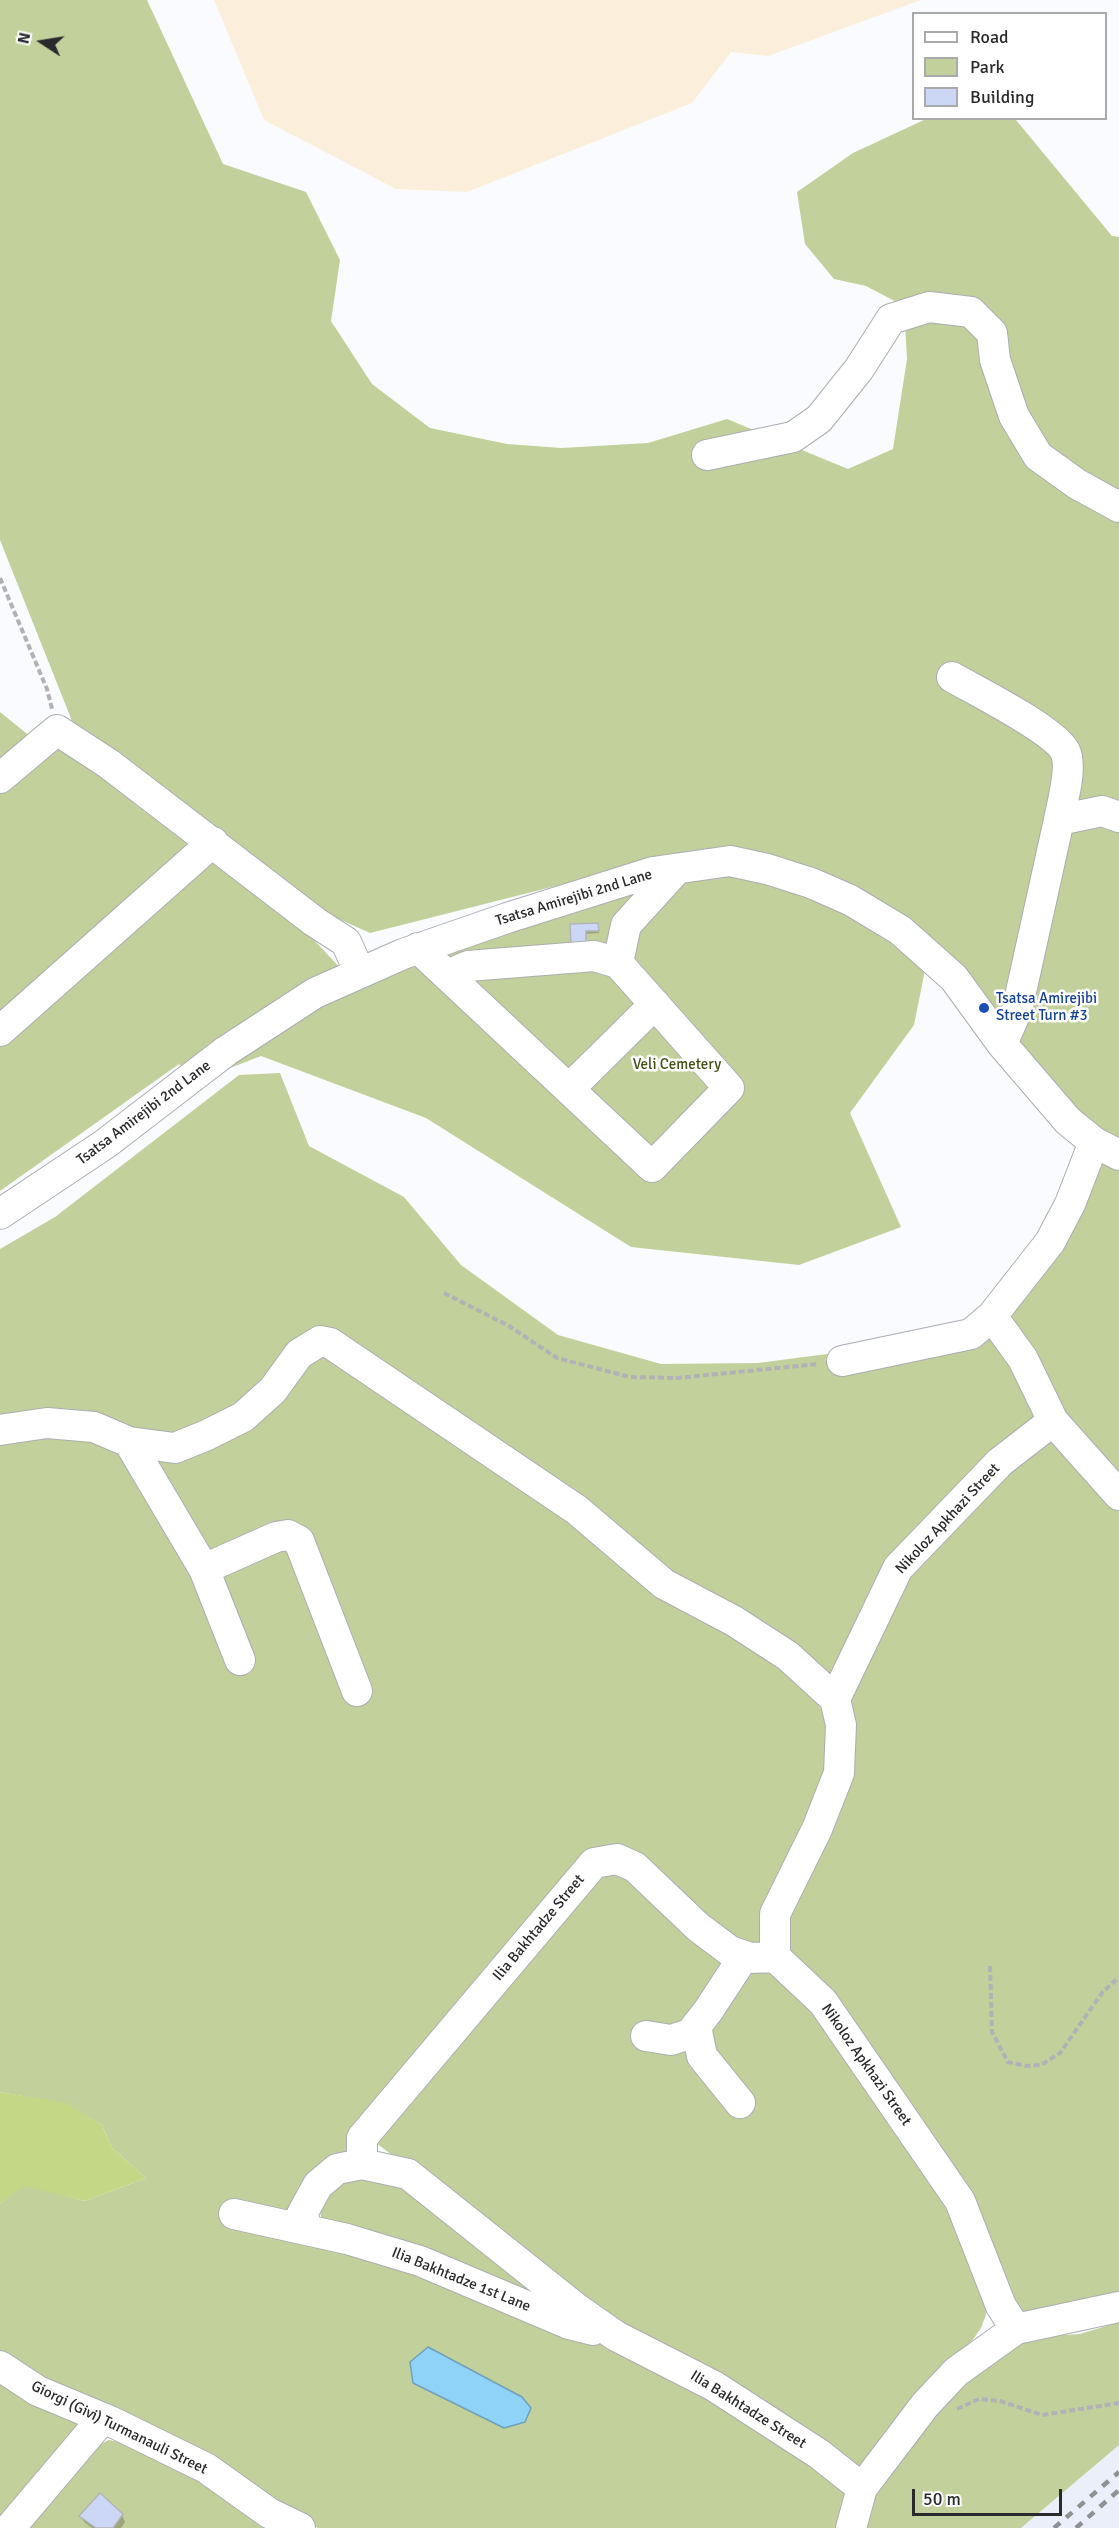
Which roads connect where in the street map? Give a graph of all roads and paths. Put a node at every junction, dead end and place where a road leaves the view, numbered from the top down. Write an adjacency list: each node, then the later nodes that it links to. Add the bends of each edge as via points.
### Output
1 (708, 455): 2 (street, via 793,438 819,419 859,369 891,319 929,307 960,310 970,312 992,333 995,360 1014,416 1038,456)
2 (1119, 507)
3 (0, 578): 5 (path, via 47,689)
4 (952, 677): 9 (street, via 1032,723 1065,752 1067,777)
5 (57, 730): 6 (street); 10 (street)
6 (0, 778)
7 (1119, 798): 9 (street, via 1102,798 1074,808)
8 (1119, 817): 9 (street, via 1102,811)
9 (1059, 820): 18 (street, via 1017,1010)
10 (213, 842): 14 (street, via 346,942); 17 (street)
11 (677, 869): 12 (street, Tsatsa Amirejibi 2nd Lane, via 653,872); 13 (street, via 626,925); 18 (street, Tsatsa Amirejibi 2nd Lane, via 730,861 789,876 850,900 900,930 954,978)
12 (418, 948): 14 (street, Tsatsa Amirejibi 2nd Lane); 15 (street)
13 (618, 963): 15 (street, via 594,956 468,966); 16 (street)
14 (360, 973): 21 (street, Tsatsa Amirejibi 2nd Lane, via 315,993 226,1051 105,1144)
15 (447, 975): 19 (street)
16 (655, 1004): 19 (street); 19 (street, via 729,1088 652,1167)
17 (0, 1031)
18 (1002, 1044): 20 (street, Tsatsa Amirejibi 2nd Lane, via 1068,1120)
19 (569, 1089)
20 (1106, 1149): 23 (street, via 1050,1242)
21 (0, 1214)
22 (444, 1293): 24 (path, via 509,1326 557,1358 630,1377 677,1378)
23 (992, 1316): 24 (street, via 972,1334); 25 (street, via 1023,1359)
24 (842, 1361)
25 (1053, 1421): 28 (street); 32 (street, Nikoloz Apkhazi Street, via 1000,1462 898,1568)
26 (0, 1430): 27 (street, via 46,1423 94,1427)
27 (129, 1442): 29 (street); 32 (street, via 175,1448 207,1435 243,1417 265,1397 299,1354 320,1341 330,1343 577,1510 664,1584 734,1621 788,1656)
28 (1119, 1495)
29 (204, 1569): 30 (street); 31 (street, via 276,1537 288,1535 299,1541)
30 (240, 1660)
31 (357, 1691)
32 (835, 1700): 34 (street, via 841,1725 839,1773 817,1829 775,1914)
33 (744, 1956): 34 (street, Ilia Bakhtadze Street); 37 (street); 40 (street, Ilia Bakhtadze Street, via 730,1952 698,1927 634,1867 617,1859 594,1863 362,2138)
34 (775, 1958): 44 (street, Nikoloz Apkhazi Street, via 823,2002 960,2201 1001,2306)
35 (990, 1966): 36 (path, via 992,2032 1008,2062 1026,2066 1041,2065 1060,2053 1102,1993)
36 (1119, 1977)
37 (696, 2026): 38 (street, via 690,2034 671,2040); 39 (street, via 702,2056)
38 (646, 2036)
39 (740, 2103)
40 (362, 2164): 42 (street, Ilia Bakhtadze Street, via 337,2169 318,2185 302,2214); 45 (street, Ilia Bakhtadze Street, via 408,2174)
41 (234, 2214): 42 (street, Ilia Bakhtadze 1st Lane)
42 (308, 2230): 45 (street, Ilia Bakhtadze 1st Lane, via 420,2261 568,2324)
43 (1119, 2307): 44 (street)
44 (1016, 2330): 50 (street, via 956,2372)
45 (616, 2336): 50 (street, Ilia Bakhtadze Street, via 714,2386 819,2454)
46 (0, 2366): 49 (street, Giorgi (Givi) Turmanauli Street, via 38,2391)
47 (1119, 2403): 48 (path, via 1042,2415 1000,2401 979,2399)
48 (948, 2412)
49 (103, 2418): 51 (street); 52 (street, Giorgi (Givi) Turmanauli Street, via 206,2468 269,2513)
50 (862, 2488): 53 (street)
51 (10, 2528)
52 (300, 2528)
53 (851, 2528)

